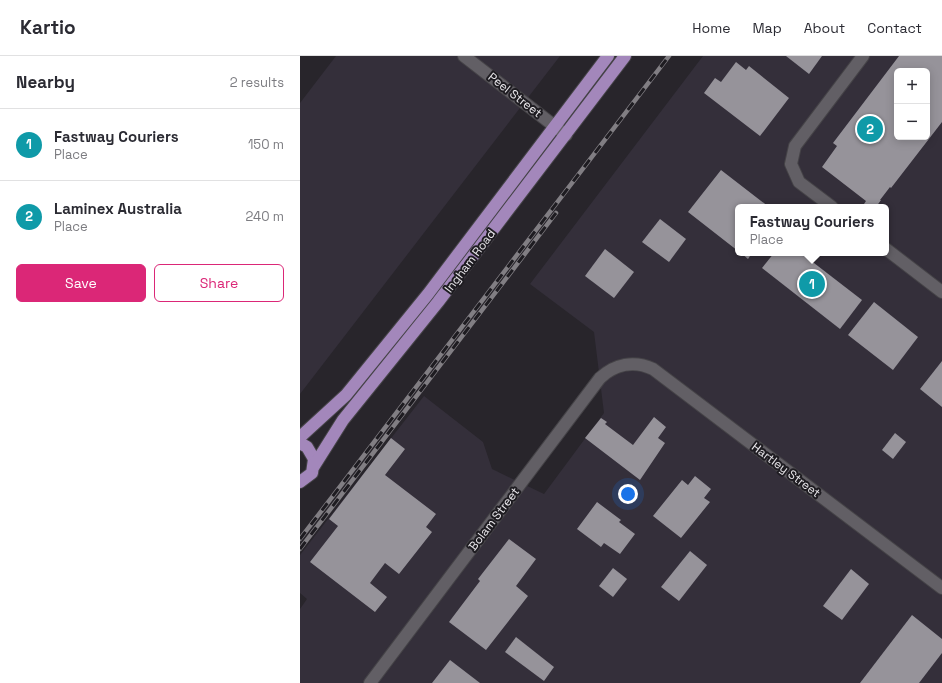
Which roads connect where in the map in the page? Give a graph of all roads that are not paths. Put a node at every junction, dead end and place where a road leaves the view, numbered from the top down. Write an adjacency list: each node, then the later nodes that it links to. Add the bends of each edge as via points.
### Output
1 (464, 56): 5 (street, Peel Street)
2 (608, 56): 5 (main road, Ingham Road)
3 (625, 56): 6 (main road, Ingham Road)
4 (863, 56): 7 (street, via 795,146 791,164 799,182)
5 (555, 126): 6 (street, Peel Street); 11 (main road, Ingham Road, via 428,294 351,389)
6 (566, 135): 13 (main road, Ingham Road, via 438,302 343,420)
7 (828, 204)
8 (889, 251): 9 (street)
9 (942, 292)
10 (625, 364): 15 (street, Hartley Street, via 640,364 653,369); 16 (street, Bolam Street, via 600,378)
11 (300, 437)
12 (300, 443): 13 (main road, via 312,452)
13 (314, 466): 14 (main road, Ingham Road, via 312,473)
14 (300, 482)
15 (942, 588)
16 (370, 683)

